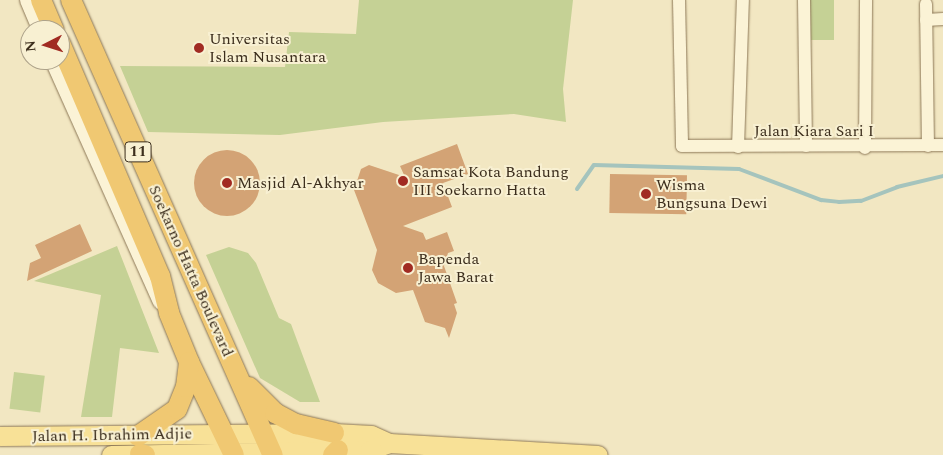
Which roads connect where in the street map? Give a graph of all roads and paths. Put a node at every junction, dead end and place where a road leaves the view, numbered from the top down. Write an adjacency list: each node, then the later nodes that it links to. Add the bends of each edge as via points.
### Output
1 (29, 0): 11 (main road)
2 (42, 0): 12 (highway)
3 (72, 0): 21 (highway, Soekarno Hatta Boulevard / 11)
4 (82, 0): 21 (main road, via 196,268)
5 (679, 0): 19 (street, Jalan Kiara Sari I, via 680,140 684,146)
6 (743, 0): 19 (street)
7 (804, 0): 17 (street)
8 (866, 0): 20 (street)
9 (926, 4): 13 (street)
10 (943, 19): 13 (street)
11 (38, 20)
12 (50, 20)
13 (926, 20): 18 (street)
14 (70, 66): 22 (highway, Soekarno Hatta Boulevard / 11, via 160,276)
15 (58, 70): 22 (main road, via 123,220)
16 (943, 145): 18 (street, Jalan Kiara Sari I)
17 (806, 146): 19 (street, Jalan Kiara Sari I); 20 (street, Jalan Kiara Sari I)
18 (928, 146): 20 (street, Jalan Kiara Sari I)
19 (738, 147)
20 (865, 148)
21 (204, 304): 23 (highway, Soekarno Hatta Boulevard / 11)
22 (169, 313): 24 (highway, Soekarno Hatta Boulevard / 11)
23 (225, 350): 28 (highway, Soekarno Hatta Boulevard / 11); 29 (highway, via 256,398 275,414)
24 (189, 362): 25 (highway, Soekarno Hatta Boulevard / 11); 27 (highway, via 186,387 177,409)
25 (223, 432): 27 (main road, Jalan H. Ibrahim Adjie); 28 (main road, Jalan H. Ibrahim Adjie); 30 (highway, 11)
26 (0, 436): 27 (main road, Jalan H. Ibrahim Adjie)
27 (139, 445): 30 (main road, Jalan H. Ibrahim Adjie); 31 (main road, Jalan H. Ibrahim Adjie); 32 (highway)
28 (269, 446): 29 (main road); 30 (main road, Jalan H. Ibrahim Adjie)
29 (335, 446): 33 (main road, via 371,434 389,443)
30 (233, 453)
31 (111, 455)
32 (146, 455)
33 (598, 455)

